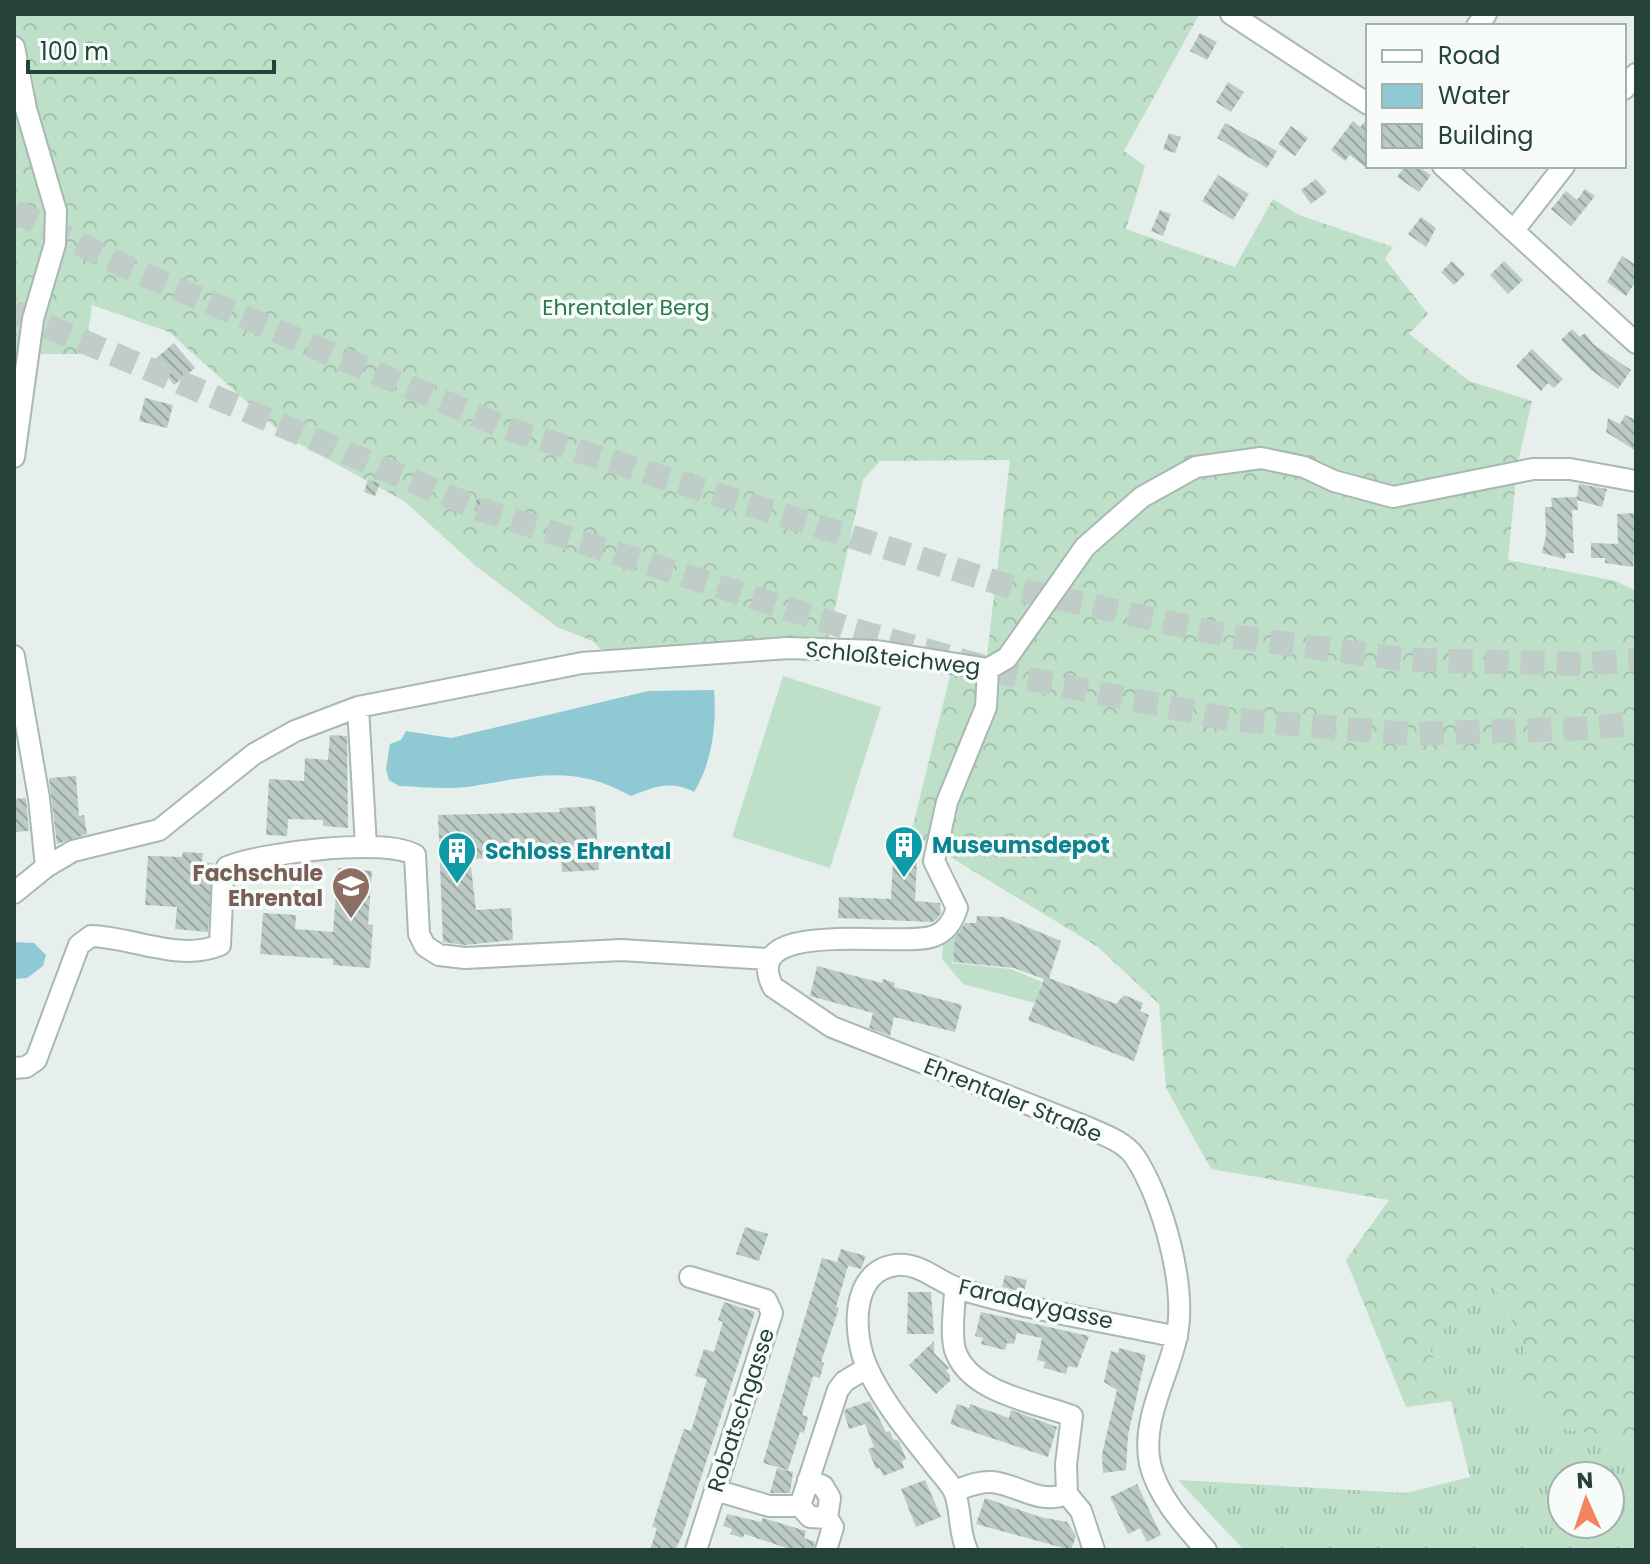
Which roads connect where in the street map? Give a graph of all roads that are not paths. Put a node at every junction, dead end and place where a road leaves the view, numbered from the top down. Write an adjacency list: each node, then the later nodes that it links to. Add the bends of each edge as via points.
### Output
1 (1231, 14): 3 (street)
2 (14, 47): 9 (street, via 56,211 55,244 33,319)
3 (1366, 103)
4 (1445, 168): 6 (street)
5 (1562, 168): 6 (street)
6 (1514, 230): 8 (street)
7 (1636, 314): 8 (street)
8 (1630, 338)
9 (14, 457)
10 (1636, 481): 12 (street, Schloßteichweg, via 1570,469 1533,469 1393,497 1261,458 1196,467 1142,497 1085,547 1007,658)
11 (14, 656): 15 (street)
12 (988, 669): 13 (street, Schloßteichweg, via 877,651 788,648 582,663); 17 (street, via 986,707 947,802 934,861 957,908 953,922 920,940 799,941 774,950)
13 (358, 707): 14 (street); 15 (street, Schloßteichweg, via 295,731 254,754 159,830 73,851)
14 (366, 846): 17 (street, via 415,855 419,934 439,955 621,950); 18 (street, via 227,867 220,945 207,950 91,936 79,945 36,1060)
15 (46, 867): 16 (street, Schloßteichweg)
16 (14, 893)
17 (769, 959): 21 (street, Ehrentaler Straße, via 773,987 832,1027 1121,1143 1135,1157 1165,1226 1175,1274)
18 (14, 1068)
19 (690, 1277): 24 (street, Robatschgasse, via 766,1300 772,1313)
20 (955, 1287): 21 (street, Faradaygasse); 22 (street, Faradaygasse, via 904,1265 875,1274 858,1308 859,1345); 26 (street, via 953,1340 969,1374 1072,1416)
21 (1177, 1337): 33 (street, Ehrentaler Straße, via 1154,1409 1150,1463 1160,1489)
22 (867, 1368): 23 (street, via 838,1390); 25 (street, Faradaygasse)
23 (808, 1480): 27 (street); 28 (street, via 828,1491)
24 (715, 1490): 27 (street, via 769,1506); 29 (street, Robatschgasse)
25 (954, 1491): 26 (street, via 994,1482 1043,1498); 31 (street, Faradaygasse)
26 (1067, 1494): 32 (street, via 1081,1511)
27 (800, 1506): 28 (street, via 810,1517)
28 (827, 1518): 30 (street, via 833,1527)
29 (696, 1550)
30 (826, 1550)
31 (967, 1550)
32 (1094, 1550)
33 (1206, 1550)

